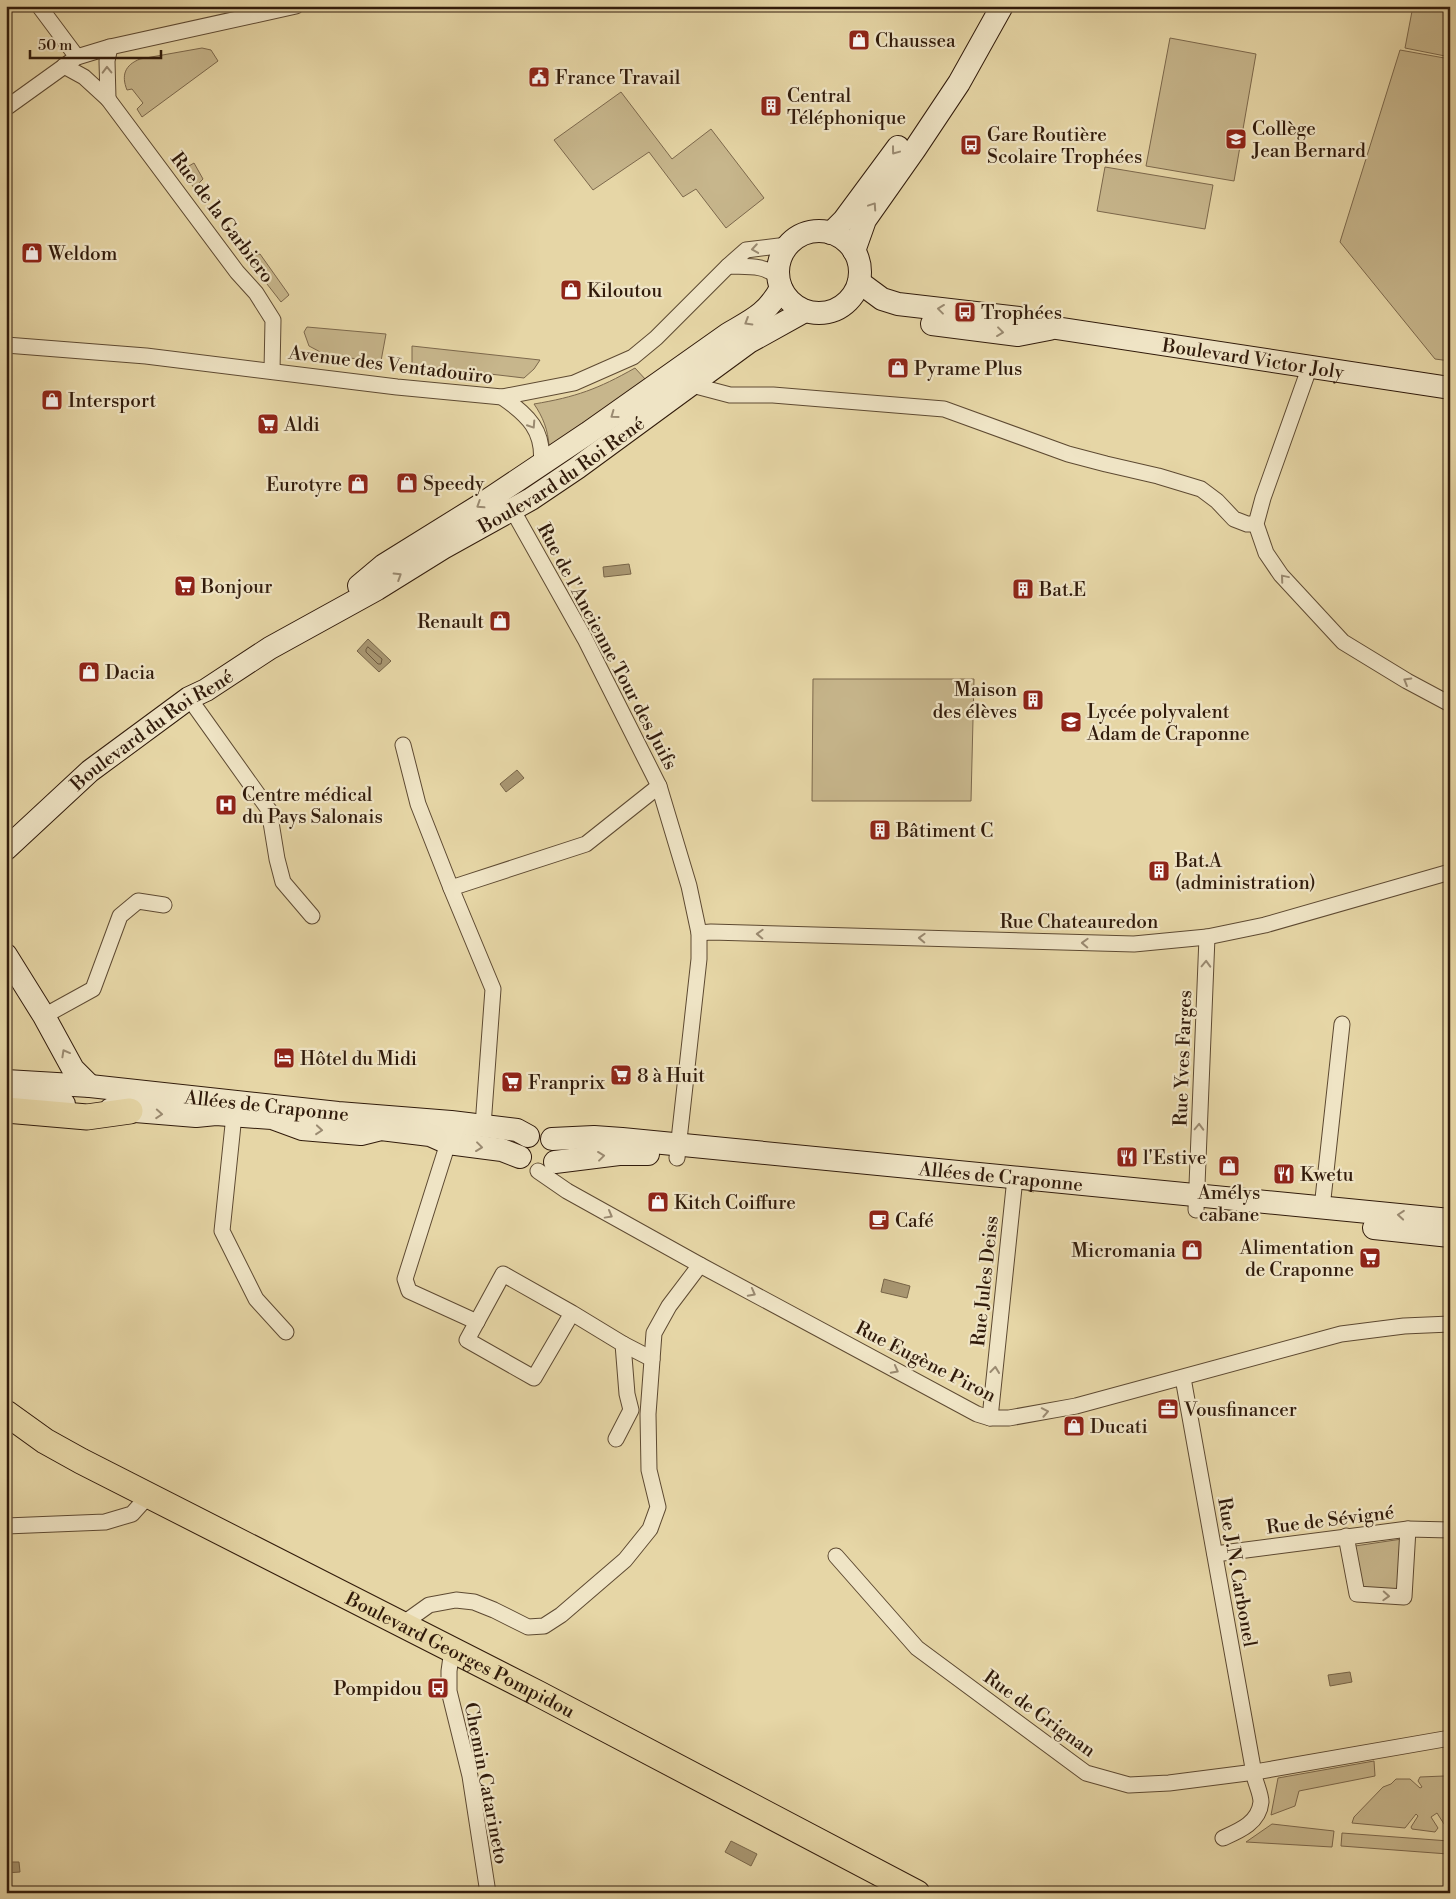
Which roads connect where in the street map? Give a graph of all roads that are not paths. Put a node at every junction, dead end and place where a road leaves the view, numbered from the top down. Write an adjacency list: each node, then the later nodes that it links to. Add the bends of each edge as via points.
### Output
1 (39, 6): 6 (street)
2 (296, 6): 5 (street)
3 (986, 6): 9 (main road, one-way to 9, via 921,116)
4 (1002, 6): 11 (main road, one-way to 4, via 864,220 959,83)
5 (110, 47): 6 (street); 7 (street, one-way to 5)
6 (70, 61): 7 (street, Rue de la Garbiero); 8 (street)
7 (108, 99): 20 (street, Rue de la Garbiero, via 256,293 273,320)
8 (6, 108)
9 (831, 233): 10 (main road, via 805,233); 11 (main road, via 848,243)
10 (787, 246): 12 (street, Avenue des Ventadouïro, one-way to 12, via 746,250); 13 (main road, via 778,266)
11 (854, 251): 14 (main road, via 860,271)
12 (728, 266): 13 (street, via 759,267 772,271); 23 (street, Avenue des Ventadouïro, via 633,357 574,383)
13 (779, 282): 16 (main road, via 791,302); 24 (main road, Boulevard du Roi René, one-way to 24, via 773,303 759,316 728,334)
14 (859, 282): 15 (main road); 17 (main road, Boulevard Victor Joly, one-way to 14, via 1019,318 898,304 882,299)
15 (847, 302): 16 (main road, via 828,313); 17 (main road, Boulevard Victor Joly, one-way to 17, via 896,318 1018,335)
16 (805, 312): 21 (main road, Boulevard du Roi René, via 749,342)
17 (1056, 328): 19 (main road, Boulevard Victor Joly)
18 (6, 346): 20 (street, Avenue des Ventadouïro, via 146,356)
19 (1310, 366): 22 (main road, Boulevard Victor Joly); 26 (street)
20 (272, 371): 23 (street, Avenue des Ventadouïro)
21 (692, 385): 25 (main road, Boulevard du Roi René, via 577,468); 26 (street, via 730,395 773,395 944,409 1068,454 1200,489 1234,519)
22 (1450, 388)
23 (502, 397): 24 (street, one-way to 24, via 523,412 536,430 542,454)
24 (541, 465): 27 (main road, Boulevard du Roi René, one-way to 27, via 384,565)
25 (512, 510): 27 (main road, Boulevard du Roi René, one-way to 25); 31 (street, Rue de l'Ancienne Tour des Juifs, via 585,639)
26 (1256, 524): 29 (street, one-way to 26, via 1343,642 1281,575 1266,553)
27 (309, 625): 28 (main road, Boulevard du Roi René)
28 (190, 698): 32 (main road, Boulevard du Roi René, via 90,770); 36 (street, via 269,810 283,882)
29 (1450, 704)
30 (403, 746): 34 (street, via 418,804)
31 (659, 786): 34 (street, via 586,844); 37 (street, Rue de l'Ancienne Tour des Juifs, via 689,886)
32 (6, 849)
33 (1450, 872): 38 (street, Rue Chateauredon, via 1265,925)
34 (451, 888): 48 (street, via 494,989)
35 (164, 905): 40 (street, via 138,901 120,916 93,989)
36 (312, 916)
37 (699, 933): 38 (street, Rue Chateauredon, one-way to 37, via 1134,944); 52 (street, Rue de l'Ancienne Tour des Juifs)
38 (1207, 937): 56 (street, Rue Yves Farges, one-way to 38)
39 (6, 955): 40 (main road)
40 (44, 1016): 43 (main road, one-way to 40, via 74,1069)
41 (1342, 1024): 57 (street)
42 (15, 1082): 43 (main road, Allées de Craponne); 46 (main road)
43 (90, 1086): 49 (main road, Allées de Craponne, via 338,1113)
44 (6, 1097): 46 (main road, Allées de Craponne)
45 (6, 1110): 46 (main road, via 88,1117)
46 (130, 1111): 47 (main road, Allées de Craponne, one-way to 47)
47 (234, 1115): 49 (main road, Allées de Craponne, one-way to 49, via 272,1118 302,1129 361,1134 381,1129 430,1135); 64 (street, via 222,1232 256,1299)
48 (483, 1126): 49 (main road, Allées de Craponne); 50 (main road, Allées de Craponne, via 517,1130)
49 (450, 1133): 53 (main road, Allées de Craponne, one-way to 53); 62 (street, via 405,1279 409,1291)
50 (528, 1136): 51 (main road, via 541,1133); 53 (main road, via 521,1145)
51 (552, 1139): 52 (main road, Allées de Craponne, via 594,1137); 54 (main road, via 557,1150)
52 (678, 1151): 54 (main road, Allées de Craponne, one-way to 52, via 619,1154); 55 (main road, Allées de Craponne)
53 (520, 1157): 54 (main road, via 526,1167)
54 (546, 1166): 60 (street, Rue Eugène Piron, one-way to 60, via 567,1191)
55 (1014, 1185): 56 (main road, Allées de Craponne); 69 (street, Rue Jules Deiss, one-way to 55)
56 (1196, 1203): 57 (main road, Allées de Craponne); 59 (main road, Allées de Craponne)
57 (1322, 1208): 58 (main road, Allées de Craponne, one-way to 57)
58 (1450, 1220)
59 (1450, 1236)
60 (700, 1265): 66 (street, via 669,1306 654,1333); 69 (street, Rue Eugène Piron, one-way to 69, via 969,1410)
61 (572, 1313): 62 (street, via 503,1274); 62 (street, via 534,1378 467,1340); 65 (street)
62 (477, 1322)
63 (1450, 1324): 67 (street, Rue Eugène Piron, via 1341,1334)
64 (286, 1332)
65 (623, 1344): 66 (street); 70 (street, via 631,1410)
66 (652, 1359): 78 (street, via 648,1414 649,1470 658,1507 650,1529 625,1560 544,1626 528,1627 474,1602 456,1600 429,1605)
67 (1183, 1378): 69 (street, Rue Eugène Piron, one-way to 67, via 1009,1418 1076,1406); 76 (street, Rue J.N. Carbonel)
68 (6, 1413): 71 (main road, Boulevard Georges Pompidou, via 52,1445)
69 (990, 1418)
70 (616, 1439)
71 (149, 1495): 72 (street, via 132,1514 105,1522); 78 (main road, Boulevard Georges Pompidou)
72 (6, 1526)
73 (1408, 1529): 74 (street, Rue de Sévigné); 75 (street, Rue de Sévigné); 75 (street, one-way to 73, via 1357,1594 1404,1597)
74 (1450, 1530)
75 (1346, 1536): 76 (street, Rue de Sévigné)
76 (1215, 1554): 81 (street, Rue J.N. Carbonel)
77 (836, 1556): 81 (street, Rue de Grignan, via 917,1648 1086,1773 1129,1785)
78 (404, 1626): 79 (main road, Boulevard Georges Pompidou)
79 (452, 1650): 83 (main road, Boulevard Georges Pompidou); 84 (street, Chemin Catarineto, via 449,1691 470,1776)
80 (1450, 1738): 81 (street, Rue de Grignan)
81 (1255, 1772): 82 (street, Rue J.N. Carbonel, via 1261,1801 1257,1818)
82 (1222, 1838)
83 (898, 1886): 85 (main road, Boulevard Georges Pompidou)
84 (488, 1893)
85 (917, 1893)

